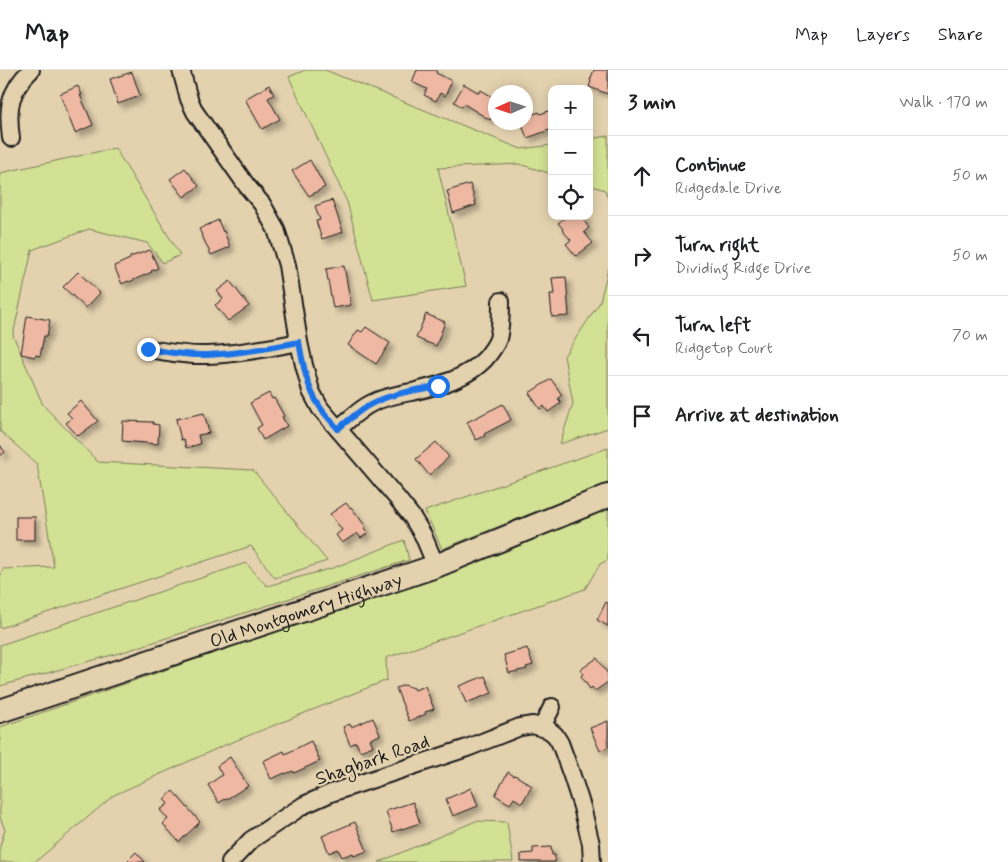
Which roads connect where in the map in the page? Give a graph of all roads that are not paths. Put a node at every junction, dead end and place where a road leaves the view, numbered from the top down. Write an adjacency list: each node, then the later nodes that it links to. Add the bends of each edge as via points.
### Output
1 (31, 70): 3 (street, via 17,87 11,101)
2 (181, 70): 5 (street, via 195,112 262,204 276,230 287,265)
3 (11, 138)
4 (501, 301): 7 (street, via 497,341 481,364 438,386 372,403)
5 (299, 342): 6 (street, via 205,355); 7 (street, via 311,391 320,408)
6 (148, 349)
7 (338, 429): 9 (street, via 412,516)
8 (608, 496): 9 (street, Old Montgomery Highway)
9 (436, 566): 11 (street, Old Montgomery Highway)
10 (552, 706): 12 (street)
11 (0, 711)
12 (542, 727): 13 (street, Shagbark Road, via 520,727 331,793 304,805 251,840); 14 (street, via 555,735 572,776 589,832)
13 (230, 862)
14 (592, 862)

